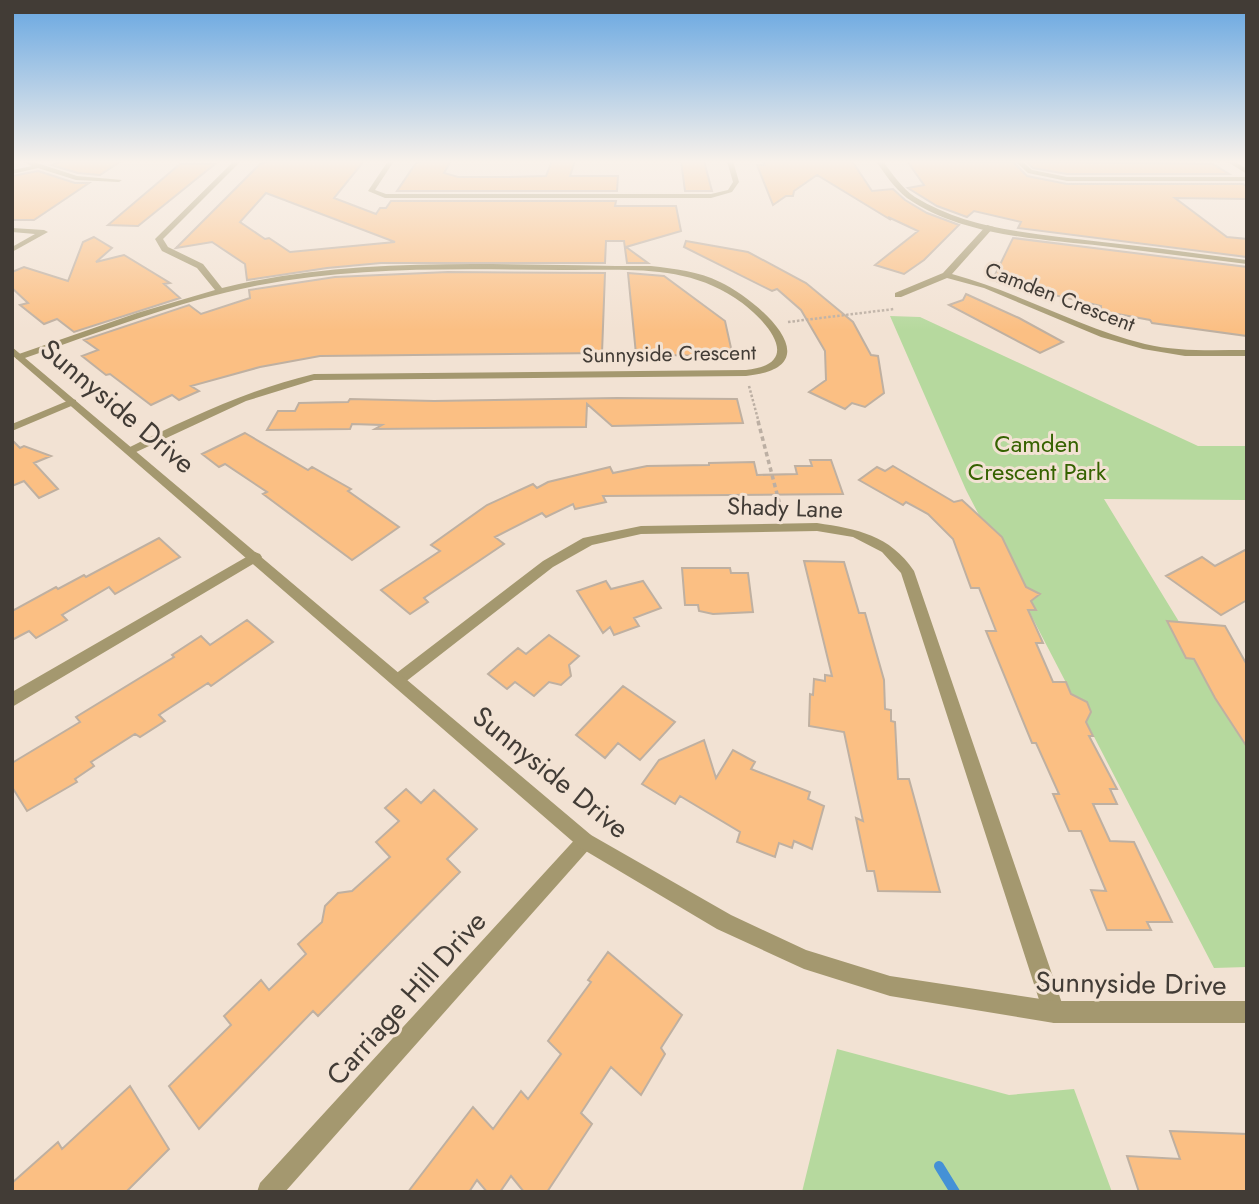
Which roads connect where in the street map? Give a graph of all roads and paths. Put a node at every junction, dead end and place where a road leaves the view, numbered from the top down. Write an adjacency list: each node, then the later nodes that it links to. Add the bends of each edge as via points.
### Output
1 (181, 217): 8 (street, via 159,239 165,249 200,266)
2 (958, 217): 3 (street)
3 (990, 227): 6 (street); 7 (street)
4 (12, 230): 5 (street, via 44,232)
5 (12, 250)
6 (1247, 262)
7 (946, 275): 9 (street); 12 (street, Camden Crescent, via 987,286 1104,335 1146,347 1185,353)
8 (220, 291): 13 (street, Sunnyside Crescent); 17 (street, Sunnyside Crescent, via 298,277 389,270 651,268 689,272 729,290 774,327 783,349 778,363 746,373 314,377 273,386 228,404)
9 (898, 295)
10 (901, 308): 11 (path)
11 (783, 322)
12 (1247, 353)
13 (16, 354): 15 (street, Sunnyside Drive)
14 (748, 385): 18 (path)
15 (72, 402): 16 (street); 17 (street, Sunnyside Drive)
16 (12, 428)
17 (130, 451): 19 (street, Sunnyside Drive)
18 (784, 520)
19 (255, 557): 20 (street, Sunnyside Drive); 21 (street)
20 (399, 679): 22 (street, Sunnyside Drive); 23 (street, Shady Lane, via 548,564 587,541 641,530 817,527 866,538 887,549 907,572)
21 (12, 700)
22 (585, 841): 23 (street, Sunnyside Drive, via 724,922 804,959 890,986); 25 (street, Carriage Hill Drive)
23 (1054, 1012): 24 (street, Sunnyside Drive)
24 (1247, 1012)
25 (269, 1192)

